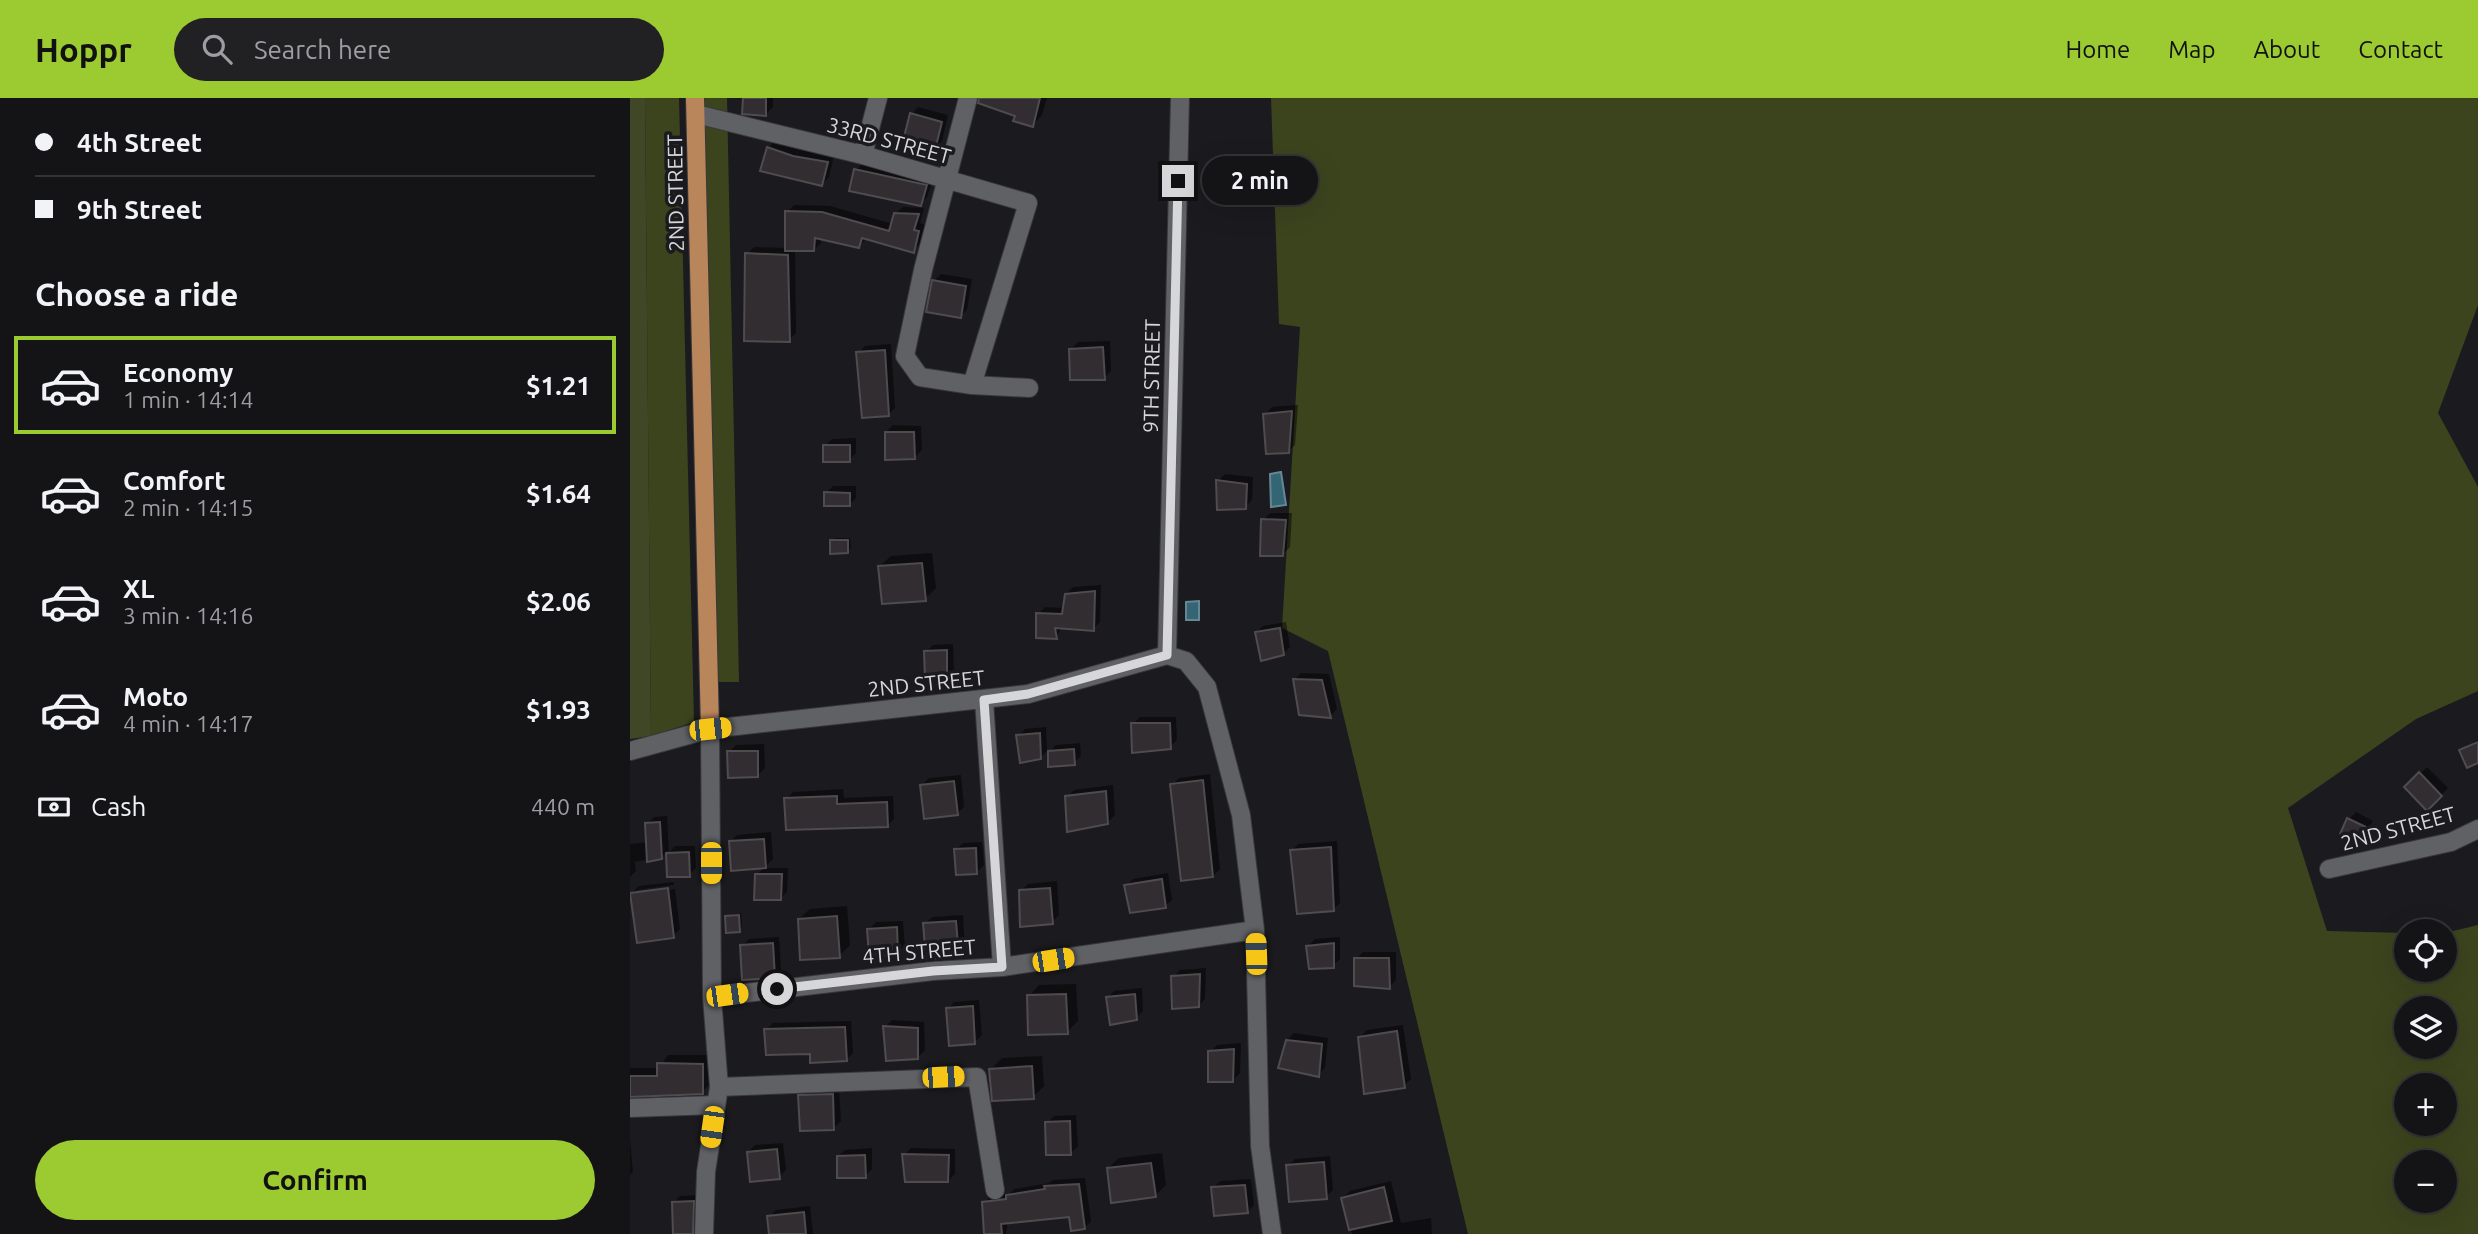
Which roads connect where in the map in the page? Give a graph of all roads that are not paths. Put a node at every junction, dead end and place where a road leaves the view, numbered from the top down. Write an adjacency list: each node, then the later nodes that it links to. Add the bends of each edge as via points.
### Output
1 (878, 98): 5 (street)
2 (968, 98): 6 (street)
3 (1180, 98): 9 (street, 9TH STREET)
4 (695, 106): 5 (street, 33RD STREET); 11 (main road, 2ND STREET)
5 (863, 155): 6 (street, 33RD STREET)
6 (948, 180): 7 (street, via 905,356 920,377); 7 (street, 33RD STREET, via 1028,203)
7 (972, 385): 8 (street)
8 (1029, 388)
9 (1167, 655): 10 (street, 2ND STREET, via 1028,694); 15 (street, via 1186,661 1207,687 1241,815)
10 (984, 700): 11 (street, 2ND STREET); 16 (street)
11 (710, 729): 12 (street); 17 (street)
12 (630, 751)
13 (2478, 829): 14 (street, 2ND STREET, via 2451,842)
14 (2329, 869)
15 (1255, 930): 16 (street, 4TH STREET); 22 (street, via 1260,1146)
16 (1002, 967): 17 (street, 4TH STREET)
17 (712, 997): 18 (street)
18 (717, 1096): 19 (street); 20 (street, via 977,1077); 21 (street, via 706,1172)
19 (630, 1108)
20 (995, 1190)
21 (704, 1234)
22 (1272, 1234)

